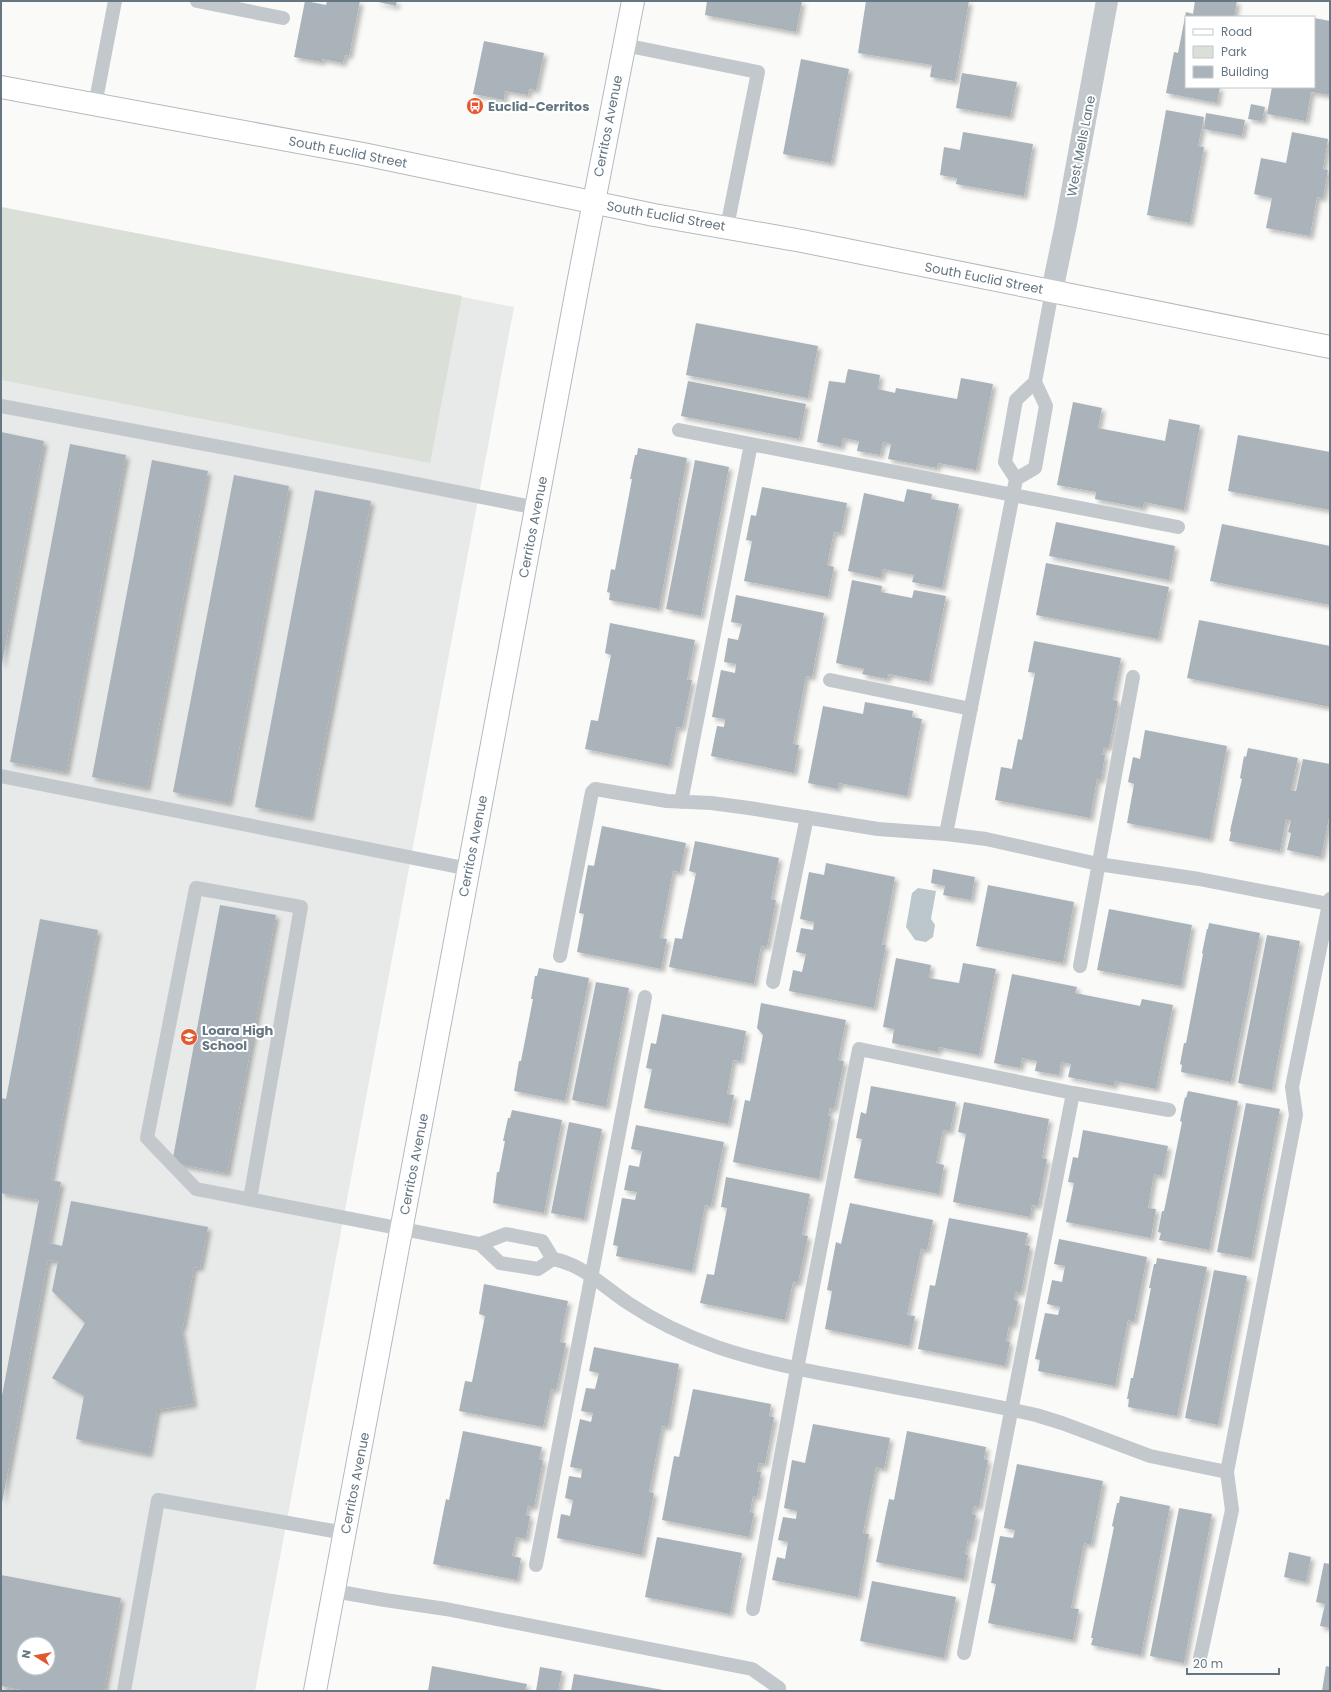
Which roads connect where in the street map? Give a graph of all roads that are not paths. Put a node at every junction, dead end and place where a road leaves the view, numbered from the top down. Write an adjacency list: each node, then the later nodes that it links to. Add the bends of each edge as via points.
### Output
1 (115, 1): 8 (lane)
2 (197, 1): 5 (lane)
3 (633, 1): 6 (street, Cerritos Avenue)
4 (1107, 1): 11 (street, West Mells Lane)
5 (283, 18)
6 (624, 45): 9 (street, Cerritos Avenue); 10 (lane, via 758,72)
7 (1, 87): 8 (street, South Euclid Street)
8 (95, 105): 9 (street, South Euclid Street, via 363,154)
9 (594, 202): 10 (street, South Euclid Street); 19 (street, Cerritos Avenue)
10 (727, 227): 11 (street, South Euclid Street)
11 (1052, 291): 12 (street, South Euclid Street); 13 (lane)
12 (1330, 347)
13 (1035, 382): 17 (lane, via 1016,400 1005,462); 17 (lane, via 1046,406 1034,468)
14 (1, 406): 19 (lane, via 391,478)
15 (679, 430): 16 (lane)
16 (751, 444): 18 (lane); 25 (lane)
17 (1016, 479): 18 (lane)
18 (1013, 495): 20 (lane); 23 (lane)
19 (537, 508): 29 (street, Cerritos Avenue)
20 (1178, 528)
21 (1133, 677): 28 (lane)
22 (830, 680): 23 (lane)
23 (971, 709): 27 (lane)
24 (1, 776): 29 (lane)
25 (681, 802): 26 (lane, via 728,805); 31 (lane, via 595,789 592,792)
26 (807, 817): 27 (lane, via 878,829); 33 (lane)
27 (946, 834): 28 (lane, via 1008,843)
28 (1098, 864): 30 (lane); 32 (lane)
29 (469, 870): 38 (street, Cerritos Avenue)
30 (1329, 901): 44 (lane, via 1292,1087 1296,1115)
31 (560, 956)
32 (1080, 966)
33 (773, 982)
34 (645, 997): 41 (lane)
35 (1073, 1093): 36 (lane); 42 (lane, via 860,1048); 43 (lane)
36 (1169, 1110)
37 (250, 1199): 37 (lane, via 196,1189 147,1138 196,888 301,907); 38 (lane)
38 (402, 1228): 39 (lane); 45 (street, Cerritos Avenue)
39 (480, 1244): 40 (lane, via 500,1263 538,1270); 40 (lane, via 506,1234 530,1238 542,1241)
40 (553, 1259): 41 (lane, via 565,1261)
41 (590, 1276): 42 (lane, via 655,1319 684,1333 744,1356); 46 (lane)
42 (797, 1369): 43 (lane); 48 (lane)
43 (1012, 1410): 44 (lane, via 1062,1424 1150,1456); 49 (lane)
44 (1227, 1472): 50 (lane, via 1232,1510)
45 (345, 1533): 47 (street, Cerritos Avenue); 51 (lane, via 158,1500)
46 (536, 1565)
47 (334, 1590): 52 (street, Cerritos Avenue); 53 (lane, via 446,1609 752,1669 779,1688)
48 (753, 1609)
49 (964, 1653)
50 (1200, 1658)
51 (124, 1691)
52 (315, 1691)
53 (779, 1691)

